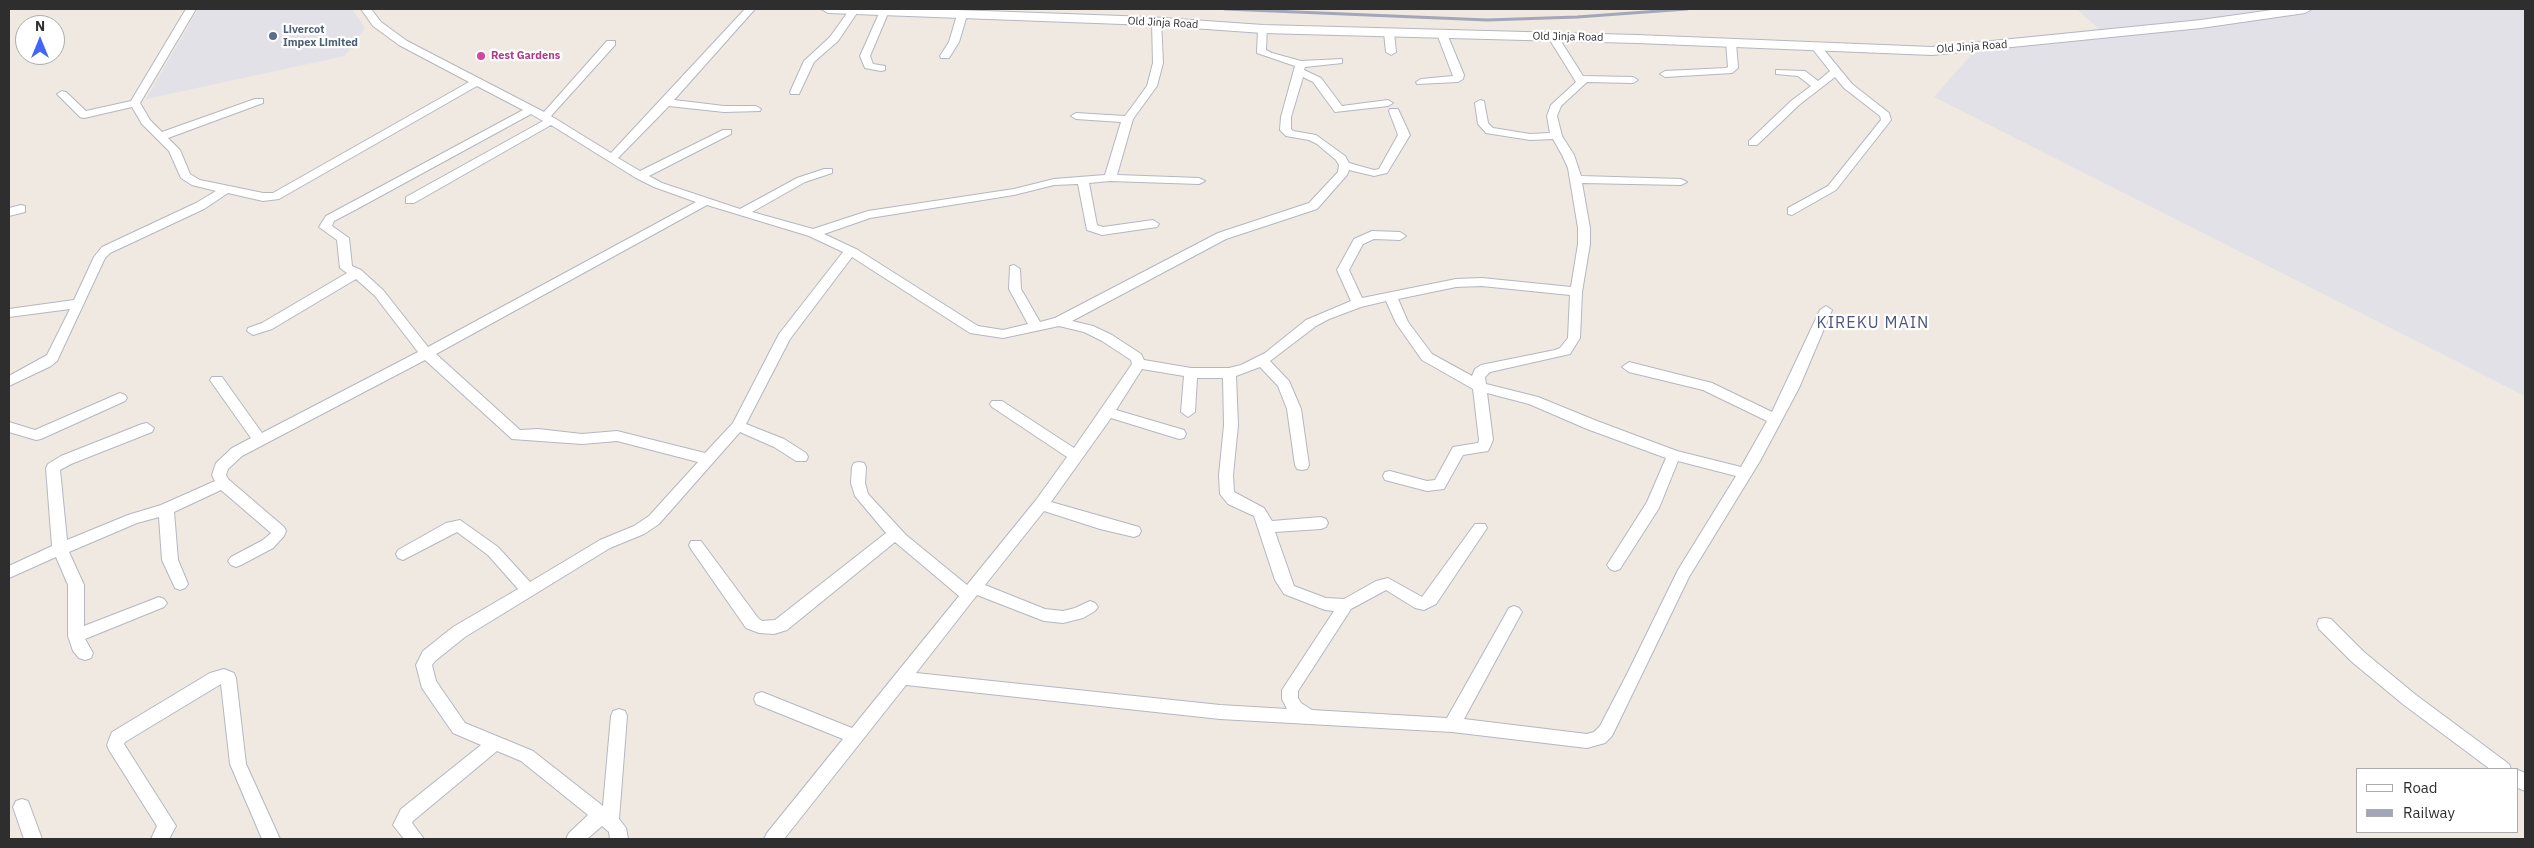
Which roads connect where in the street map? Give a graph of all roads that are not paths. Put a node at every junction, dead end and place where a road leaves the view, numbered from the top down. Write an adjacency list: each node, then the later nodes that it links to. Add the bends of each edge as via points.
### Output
1 (190, 9): 34 (street)
2 (366, 9): 27 (street, via 376,24 403,43)
3 (750, 9): 33 (street)
4 (828, 9): 6 (main road, Old Jinja Road)
5 (2305, 9): 16 (main road, Old Jinja Road, via 2201,24 1958,50)
6 (854, 10): 7 (main road, Old Jinja Road); 30 (street, via 834,39 809,61)
7 (884, 11): 8 (main road, Old Jinja Road); 20 (street, via 865,56 868,66)
8 (962, 15): 9 (main road, Old Jinja Road); 18 (street, via 954,42)
9 (1157, 22): 10 (main road, Old Jinja Road); 40 (street, via 1158,63 1152,86)
10 (1263, 28): 11 (main road, Old Jinja Road); 21 (street, via 1261,51)
11 (1389, 33): 12 (main road, Old Jinja Road); 17 (street)
12 (1442, 34): 13 (main road, Old Jinja Road); 28 (street, via 1458,78)
13 (1553, 37): 14 (main road, Old Jinja Road); 25 (street)
14 (1731, 42): 16 (main road, Old Jinja Road); 24 (street, via 1733,68 1728,71)
15 (611, 43): 39 (street, via 584,71)
16 (1816, 47): 23 (street)
17 (1391, 52)
18 (945, 56)
19 (1338, 61): 21 (street)
20 (881, 68)
21 (1301, 68): 46 (street, via 1288,107 1285,130 1317,139); 46 (street, via 1317,80 1339,110 1391,107 1404,135 1383,171 1374,173)
22 (1780, 72): 29 (street, via 1801,73)
23 (1836, 72): 29 (street); 57 (street, via 1848,86 1885,115 1886,120 1832,188)
24 (1665, 74)
25 (1581, 79): 26 (street); 43 (street, via 1582,83 1553,110)
26 (1633, 80)
27 (478, 81): 37 (street); 54 (street, via 279,195 268,198)
28 (1421, 82)
29 (1818, 85): 44 (street)
30 (795, 92)
31 (62, 94): 34 (street, via 84,115)
32 (259, 101): 42 (street)
33 (666, 102): 36 (street); 45 (street)
34 (135, 103): 42 (street, via 146,122)
35 (1480, 103): 43 (street, via 1483,124 1490,131 1530,137)
36 (756, 109)
37 (531, 110): 39 (street); 64 (street, via 326,223 325,227 343,238 346,268)
38 (1076, 116): 40 (street)
39 (548, 119): 45 (street); 55 (street, via 482,161)
40 (1128, 119): 49 (street)
41 (727, 132): 48 (street)
42 (162, 136): 54 (street, via 174,150 187,179)
43 (1556, 136): 51 (street, via 1568,155)
44 (1753, 144)
45 (611, 159): 48 (street)
46 (1345, 165): 71 (street, via 1343,173 1313,206 1215,239)
47 (828, 171): 58 (street, via 801,180)
48 (640, 176): 56 (street)
49 (1110, 178): 50 (street); 52 (street)
50 (1083, 179): 59 (street, via 1091,228 1102,231); 60 (street, via 868,215)
51 (1576, 179): 53 (street); 65 (street, via 1584,244)
52 (1198, 181)
53 (1681, 182)
54 (226, 189): 68 (street, via 200,206 106,250)
55 (410, 200)
56 (706, 201): 58 (street); 74 (street)
57 (1792, 212)
58 (742, 213): 60 (street)
59 (1153, 224)
60 (814, 233): 62 (street)
61 (1400, 236): 67 (street, via 1372,235 1358,242 1344,270)
62 (850, 251): 72 (street, via 975,330 1002,334); 88 (street, via 784,337)
63 (1014, 269): 72 (street, via 1015,289)
64 (357, 273): 73 (street); 74 (street, via 379,293)
65 (1576, 292): 66 (street, via 1469,282); 82 (street, via 1574,338 1565,351 1486,368 1478,377)
66 (1391, 298): 67 (street); 82 (street, via 1402,323 1427,357)
67 (1358, 303): 75 (street, via 1311,323)
68 (79, 304): 70 (street); 81 (street, via 52,358)
69 (1826, 310): 87 (street)
70 (9, 313)
71 (1059, 322): 72 (street); 76 (street, via 1088,329 1107,338 1136,357)
72 (1036, 327)
73 (253, 331)
74 (426, 353): 92 (street); 96 (street, via 517,435 582,439 617,436)
75 (1262, 361): 79 (street); 97 (street, via 1284,384 1294,409)
76 (1138, 364): 78 (street); 85 (street)
77 (1629, 367): 87 (street, via 1707,386)
78 (1191, 373): 79 (street); 86 (street)
79 (1229, 373): 105 (street, via 1232,425 1227,494 1259,512)
80 (217, 380): 92 (street)
81 (9, 381)
82 (1480, 387): 93 (street, via 1532,400); 100 (street, via 1486,440 1483,447 1458,451 1439,485 1427,486)
83 (120, 398): 89 (street, via 36,435)
84 (997, 404): 94 (street)
85 (1108, 412): 91 (street); 94 (street)
86 (1188, 412)
87 (1775, 419): 99 (street)
88 (738, 426): 95 (street, via 779,443); 96 (street)
89 (9, 428)
90 (147, 428): 110 (street, via 53,468)
91 (1179, 434)
92 (260, 440): 101 (street, via 224,462 219,471)
93 (1674, 455): 99 (street); 113 (street, via 1654,504)
94 (1074, 456): 102 (street)
95 (801, 457)
96 (708, 459): 116 (street, via 649,524 605,544)
97 (1302, 465)
98 (859, 467): 108 (street, via 859,491)
99 (1743, 473): 129 (street, via 1683,574 1600,738 1587,741)
100 (1390, 476)
101 (223, 483): 103 (street); 112 (street, via 279,531 268,544)
102 (1040, 504): 107 (street); 117 (street)
103 (166, 510): 110 (street, via 133,519); 115 (street, via 170,560)
104 (1321, 523): 105 (street)
105 (1268, 527): 119 (street, via 1288,590 1326,604)
106 (1480, 528): 119 (street, via 1424,604 1415,602 1388,584 1380,585)
107 (1134, 531)
108 (895, 534): 109 (street, via 825,592 774,628 752,623); 117 (street)
109 (696, 546)
110 (60, 549): 114 (street); 123 (street, via 76,585)
111 (403, 554): 116 (street, via 451,527 460,526 493,551)
112 (236, 561)
113 (1616, 565)
114 (9, 572)
115 (180, 584)
116 (529, 591): 131 (street, via 459,632 429,656 424,665 428,683 454,722 467,733)
117 (970, 591): 120 (street, via 1044,615 1063,617); 125 (street)
118 (159, 603): 123 (street)
119 (1346, 605): 128 (street, via 1290,690 1295,708)
120 (1090, 608)
121 (1514, 612): 129 (street)
122 (2325, 624): 132 (street, via 2358,657 2410,700)
123 (76, 636): 124 (street)
124 (85, 653)
125 (901, 678): 128 (street, via 1202,711); 130 (street)
126 (762, 699): 130 (street)
127 (619, 716): 134 (street)
128 (1308, 716): 129 (street)
129 (1452, 726)
130 (856, 737): 141 (street)
131 (496, 742): 134 (street, via 528,756); 138 (street, via 407,815 402,825)
132 (2502, 768)
133 (22, 807): 135 (street)
134 (606, 819): 139 (street); 140 (street, via 617,828)
135 (33, 839)
136 (160, 839): 137 (street, via 167,826 115,745 118,737 224,676 228,678 238,764)
137 (272, 839)
138 (414, 839)
139 (575, 839)
140 (619, 839)
141 (773, 839)

